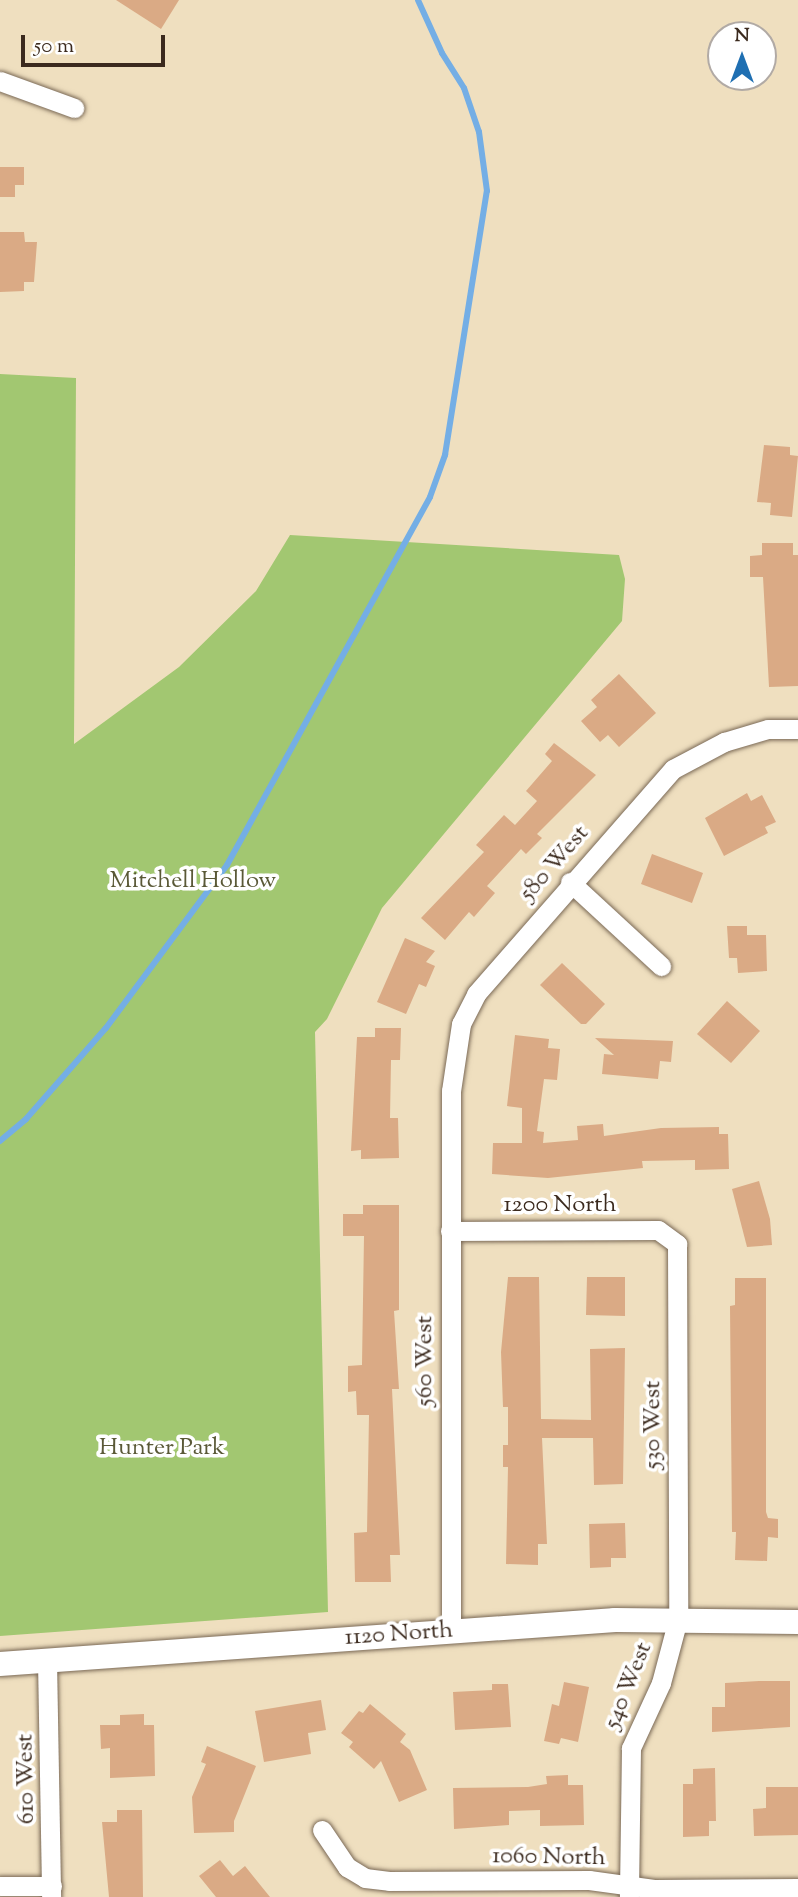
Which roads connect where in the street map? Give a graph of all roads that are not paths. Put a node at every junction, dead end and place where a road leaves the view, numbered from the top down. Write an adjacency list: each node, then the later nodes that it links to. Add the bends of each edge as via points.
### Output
1 (0, 81): 2 (street)
2 (74, 108)
3 (798, 729): 4 (street, 580 West, via 768,729 724,742 673,769)
4 (570, 882): 5 (street); 6 (street, 580 West, via 476,994 461,1024)
5 (661, 966)
6 (451, 1091): 7 (street, 560 West)
7 (450, 1231): 8 (street, 1200 North, via 630,1230); 11 (street, 560 West)
8 (668, 1235): 9 (street, 530 West, via 677,1244)
9 (678, 1619): 10 (street, 1120 North); 11 (street, 1120 North); 17 (street, 540 West, via 662,1683 631,1748)
10 (798, 1622)
11 (451, 1631): 12 (street, 1120 North)
12 (47, 1660): 13 (street, 1120 North); 18 (street, 610 West)
13 (0, 1664)
14 (322, 1830): 17 (street, 1060 North, via 347,1867 365,1878 589,1880)
15 (0, 1886): 18 (street)
16 (798, 1888): 17 (street, 1060 North)
17 (629, 1891)
18 (51, 1892)

